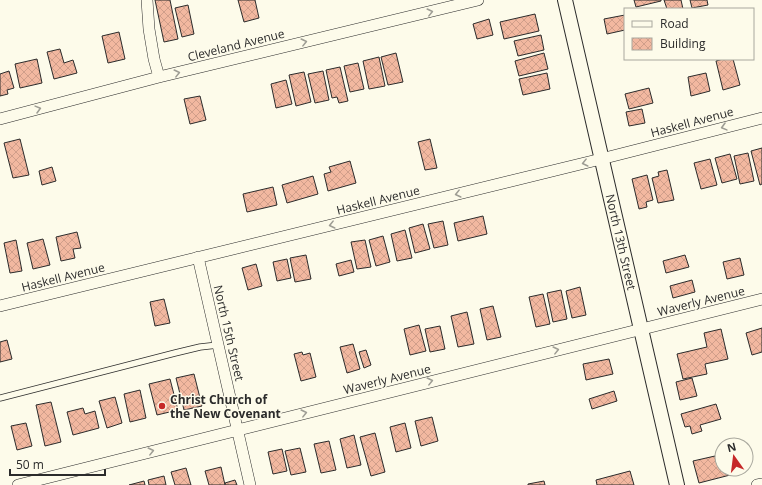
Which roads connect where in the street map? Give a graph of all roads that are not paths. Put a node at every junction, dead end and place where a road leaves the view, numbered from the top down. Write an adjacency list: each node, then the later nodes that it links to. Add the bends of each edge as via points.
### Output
1 (147, 0): 4 (street, via 149,29)
2 (478, 0): 4 (street, Cleveland Avenue, one-way to 2)
3 (565, 0): 7 (street, North 13th Street)
4 (159, 77): 5 (street, Cleveland Avenue, one-way to 4)
5 (0, 118)
6 (762, 118): 7 (street, Haskell Avenue, one-way to 7)
7 (601, 159): 8 (street, Haskell Avenue, one-way to 8); 11 (street, North 13th Street)
8 (198, 257): 10 (street, Haskell Avenue); 12 (street, North 15th Street)
9 (762, 299): 11 (street, Waverly Avenue)
10 (0, 306)
11 (641, 328): 14 (street, Waverly Avenue, one-way to 11); 18 (street, North 13th Street)
12 (218, 345): 13 (lane, via 175,353); 14 (street, North 15th Street)
13 (0, 398)
14 (238, 429): 16 (street, Waverly Avenue, one-way to 14); 17 (street, North 15th Street)
15 (762, 484): 19 (street)
16 (18, 485)
17 (250, 485)
18 (677, 485)
19 (757, 485)

